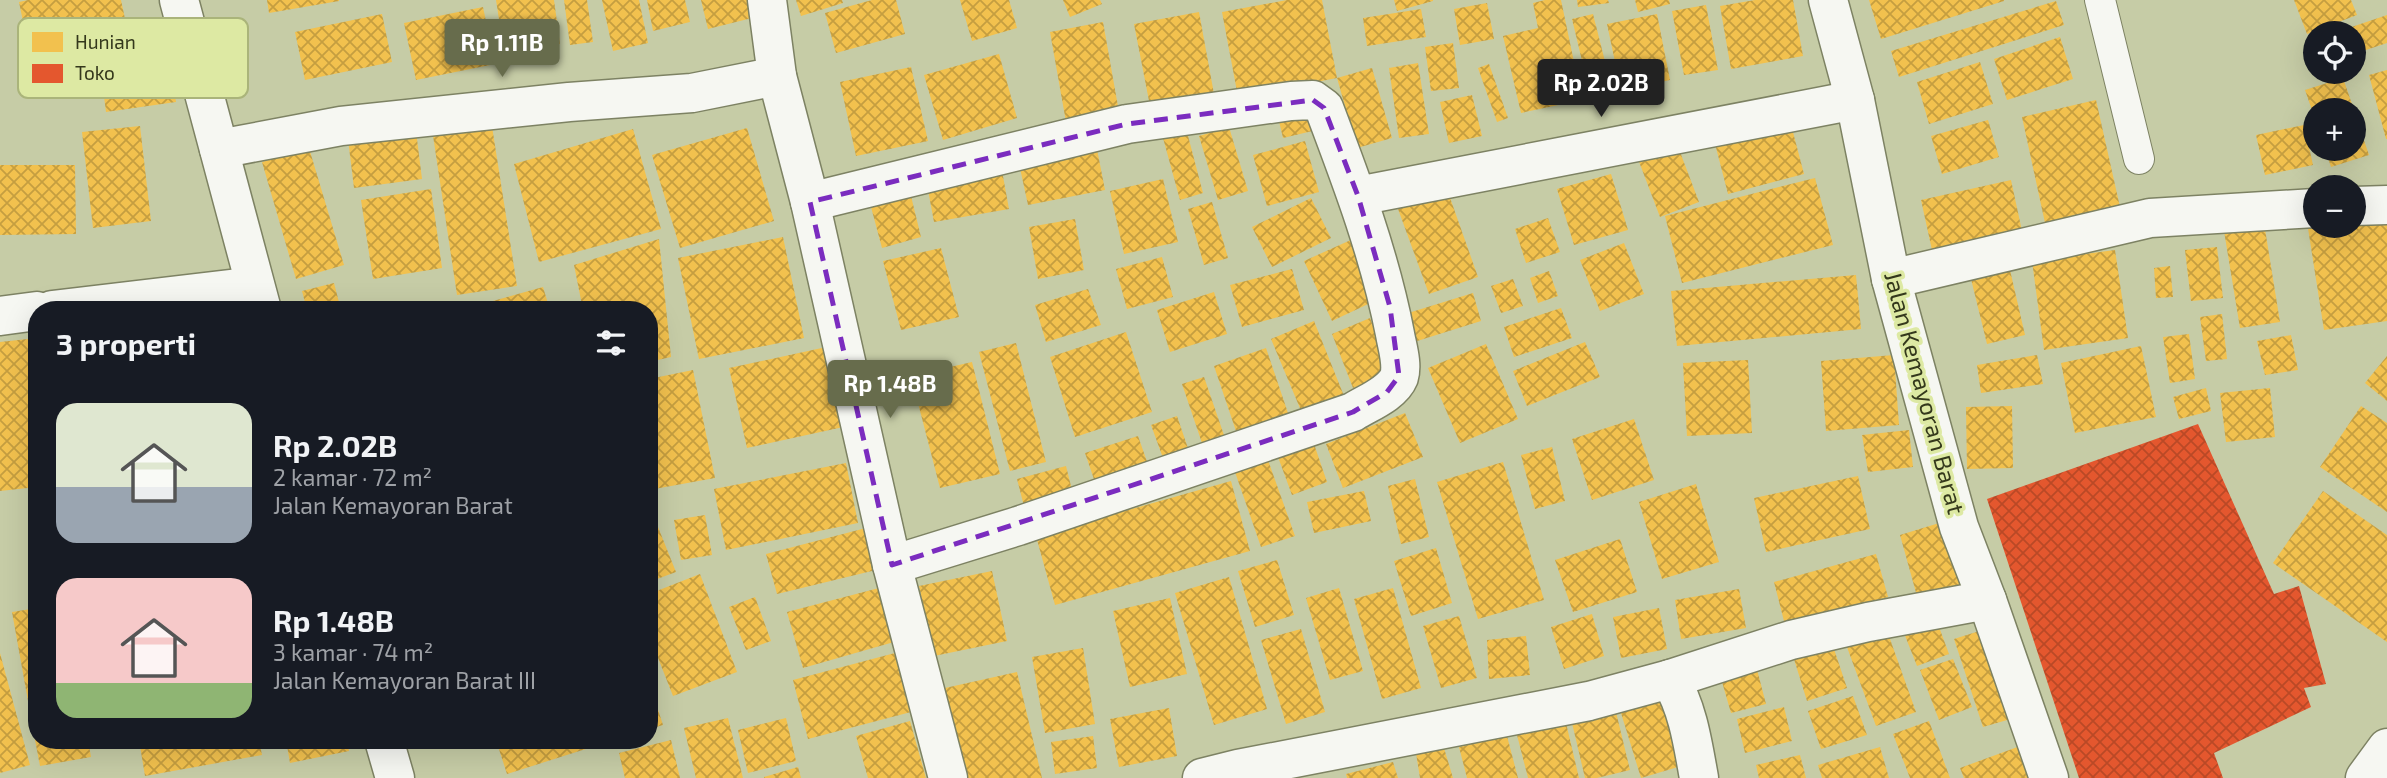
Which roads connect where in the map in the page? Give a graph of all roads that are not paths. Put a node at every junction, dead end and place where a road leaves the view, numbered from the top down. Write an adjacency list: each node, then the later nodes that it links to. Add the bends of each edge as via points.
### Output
1 (179, 0): 5 (street)
2 (767, 0): 6 (street)
3 (1828, 0): 8 (street, Jalan Kemayoran Barat)
4 (2100, 0): 10 (lane)
5 (184, 18)
6 (776, 76): 9 (street, via 692,93 341,126); 12 (street)
7 (205, 98): 9 (street)
8 (1855, 100): 11 (street); 16 (street, Jalan Kemayoran Barat)
9 (219, 149): 17 (street)
10 (2139, 159)
11 (1358, 196): 12 (street, via 1324,108 1313,100 1127,124); 21 (street, via 1400,357 1399,376 1387,392 1353,412)
12 (810, 202): 21 (street)
13 (2387, 205): 14 (street)
14 (2366, 206)
15 (2303, 209): 16 (street, via 2150,218)
16 (1891, 279): 22 (street, Jalan Kemayoran Barat, via 1959,527)
17 (258, 298): 18 (street)
18 (206, 301)
19 (28, 313): 20 (street)
20 (0, 316)
21 (892, 565): 28 (street)
22 (1987, 600): 23 (street, via 1791,640); 30 (street, Jalan Kemayoran Barat)
23 (1670, 679): 26 (street, via 1589,701); 29 (street, via 1678,691)
24 (2387, 748): 31 (street)
25 (387, 749): 27 (street)
26 (1226, 775)
27 (395, 778)
28 (948, 778)
29 (1699, 778)
30 (2049, 778)
31 (2365, 778)

